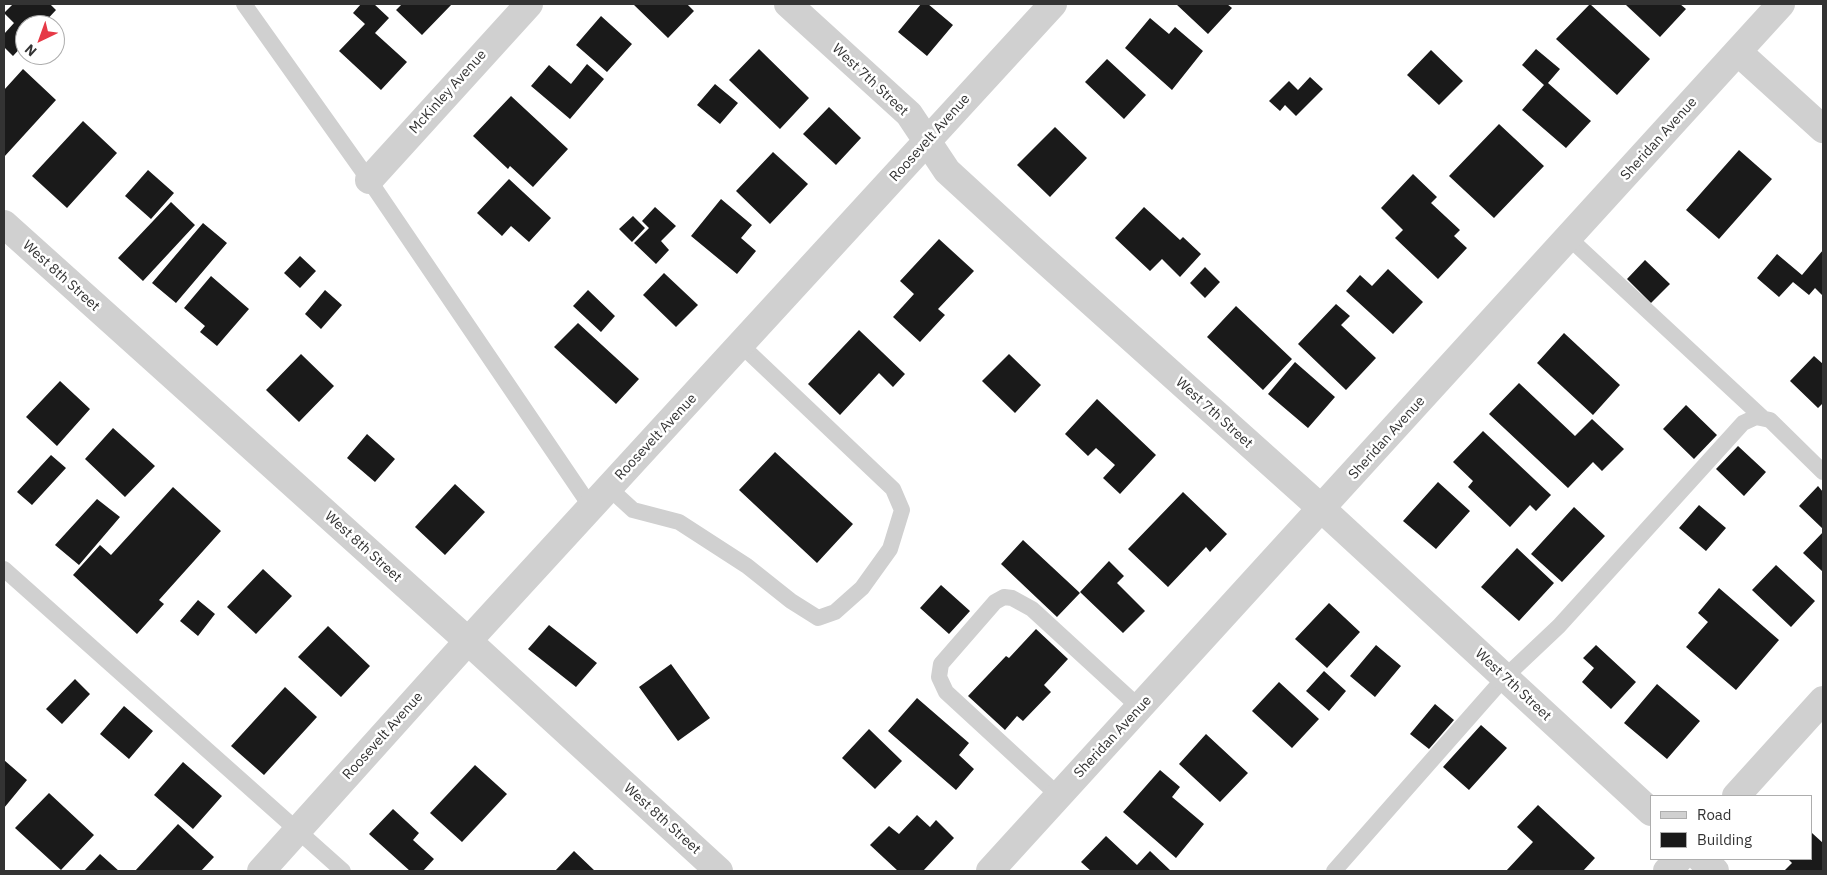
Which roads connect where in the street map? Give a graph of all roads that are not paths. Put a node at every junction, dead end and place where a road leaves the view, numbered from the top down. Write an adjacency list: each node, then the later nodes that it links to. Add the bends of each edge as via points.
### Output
1 (244, 4): 9 (lane)
2 (529, 4): 9 (street, McKinley Avenue)
3 (788, 4): 8 (street, West 7th Street, via 909,114)
4 (1053, 4): 8 (street, Roosevelt Avenue)
5 (1781, 4): 6 (street, Sheridan Avenue)
6 (1738, 52): 7 (street); 11 (street, Sheridan Avenue)
7 (1823, 129)
8 (928, 141): 12 (street, Roosevelt Avenue); 16 (street, West 7th Street, via 947,171)
9 (368, 180): 15 (lane)
10 (4, 224): 18 (street, West 8th Street)
11 (1569, 238): 13 (lane); 16 (street, Sheridan Avenue)
12 (741, 345): 15 (street, Roosevelt Avenue); 15 (lane, via 893,489 902,510 890,549 862,588 835,612 818,618 679,522)
13 (1764, 418): 14 (lane, via 1770,420); 19 (lane, via 1756,417 1743,423 1559,626)
14 (1823, 472)
15 (600, 498): 18 (street, Roosevelt Avenue)
16 (1322, 509): 19 (street, West 7th Street); 21 (street, Sheridan Avenue)
17 (4, 569): 25 (lane)
18 (468, 641): 25 (street, Roosevelt Avenue); 30 (street, West 8th Street)
19 (1505, 677): 24 (street, West 7th Street); 32 (lane)
20 (1823, 700): 22 (street)
21 (1140, 708): 23 (street, Sheridan Avenue); 23 (lane, via 1032,610 1012,598 1004,597 995,602 942,664 939,677 946,692)
22 (1737, 795)
23 (1059, 796): 31 (street, Sheridan Avenue)
24 (1650, 811)
25 (298, 830): 28 (street, Roosevelt Avenue); 29 (lane)
26 (1678, 860): 33 (street)
27 (1702, 860): 34 (street)
28 (261, 871)
29 (343, 871)
30 (719, 871)
31 (990, 871)
32 (1334, 871)
33 (1667, 871)
34 (1715, 871)

